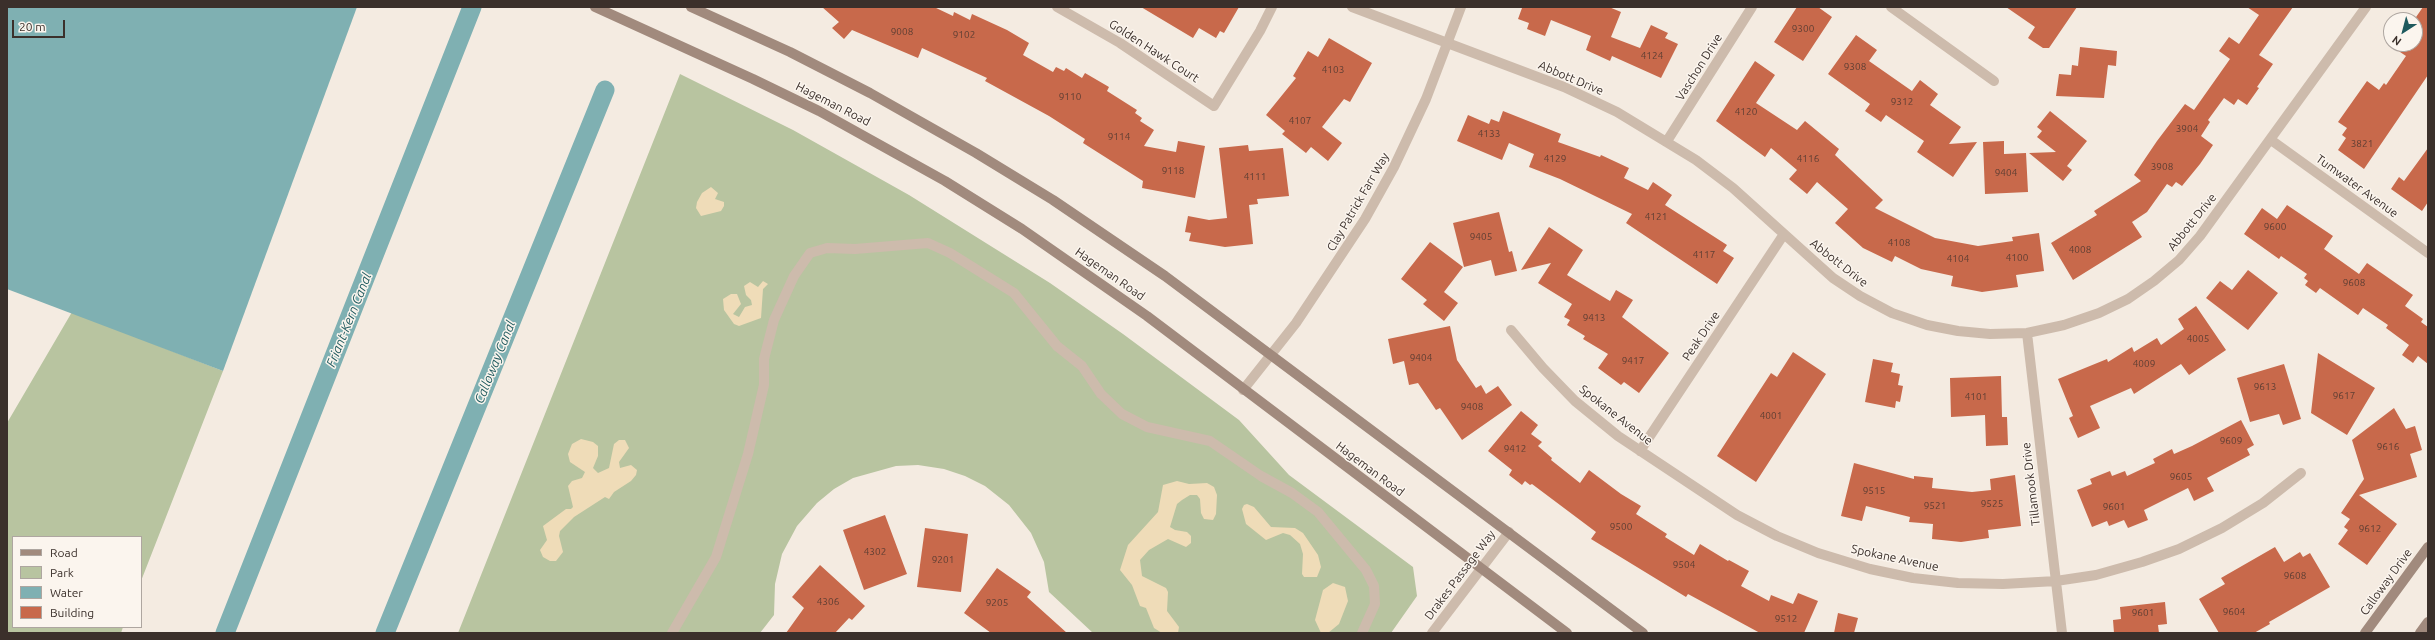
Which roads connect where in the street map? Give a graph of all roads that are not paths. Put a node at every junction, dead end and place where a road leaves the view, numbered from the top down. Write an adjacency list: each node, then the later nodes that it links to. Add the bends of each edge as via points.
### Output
1 (595, 7): 19 (main road, Hageman Road, via 812,108 945,181 1022,229 1147,316)
2 (691, 7): 18 (main road, via 790,52 976,152 1165,276)
3 (1057, 7): 4 (street, Golden Hawk Court, via 1120,43 1214,106)
4 (1272, 7)
5 (1352, 7): 10 (street, Abbott Drive)
6 (1461, 7): 10 (street, Clay Patrick Farr Way)
7 (1752, 7): 13 (street, Vaschon Drive)
8 (1891, 7): 11 (street)
9 (2366, 7): 12 (street, Abbott Drive)
10 (1448, 44): 13 (street, Abbott Drive, via 1564,87 1617,112); 18 (street, Clay Patrick Farr Way, via 1397,160 1365,219 1334,269)
11 (1994, 81)
12 (2271, 140): 15 (street, Tumwater Avenue); 17 (street, Abbott Drive, via 2200,236 2179,260 2154,281 2128,299 2099,313 2064,325)
13 (1667, 141): 14 (street, Abbott Drive, via 1733,188)
14 (1784, 234): 17 (street, Abbott Drive, via 1833,278 1892,313 1958,332); 20 (street, Peak Drive)
15 (2428, 253)
16 (1511, 330): 20 (street, Spokane Avenue, via 1575,401)
17 (2027, 333): 25 (street, Tillamook Drive)
18 (1272, 356): 19 (street, Clay Patrick Farr Way); 22 (main road)
19 (1243, 390): 24 (main road, Hageman Road)
20 (1640, 451): 25 (street, Spokane Avenue, via 1737,515 1777,536 1818,553 1870,569 1950,582 2003,584)
21 (2301, 473): 25 (street, Spokane Avenue, via 2250,511 2179,549 2103,573)
22 (1509, 532): 24 (street, Drakes Passage Way); 31 (main road)
23 (2428, 547): 33 (main road, Calloway Drive)
24 (1480, 568): 29 (street, Drakes Passage Way); 30 (main road, Hageman Road)
25 (2056, 581): 32 (street, Tillamook Drive)
26 (2428, 622): 34 (main road)
27 (672, 633): 28 (street, via 716,557 748,454 764,385 764,359 774,320 794,276 810,253 827,248 855,249 928,243 950,253 1014,293 1057,346 1082,366 1101,394 1122,414 1147,427 1210,441 1318,512 1366,570 1374,586 1375,604)
28 (1362, 633)
29 (1432, 633)
30 (1567, 633)
31 (1644, 633)
32 (2062, 633)
33 (2364, 633)
34 (2420, 633)

